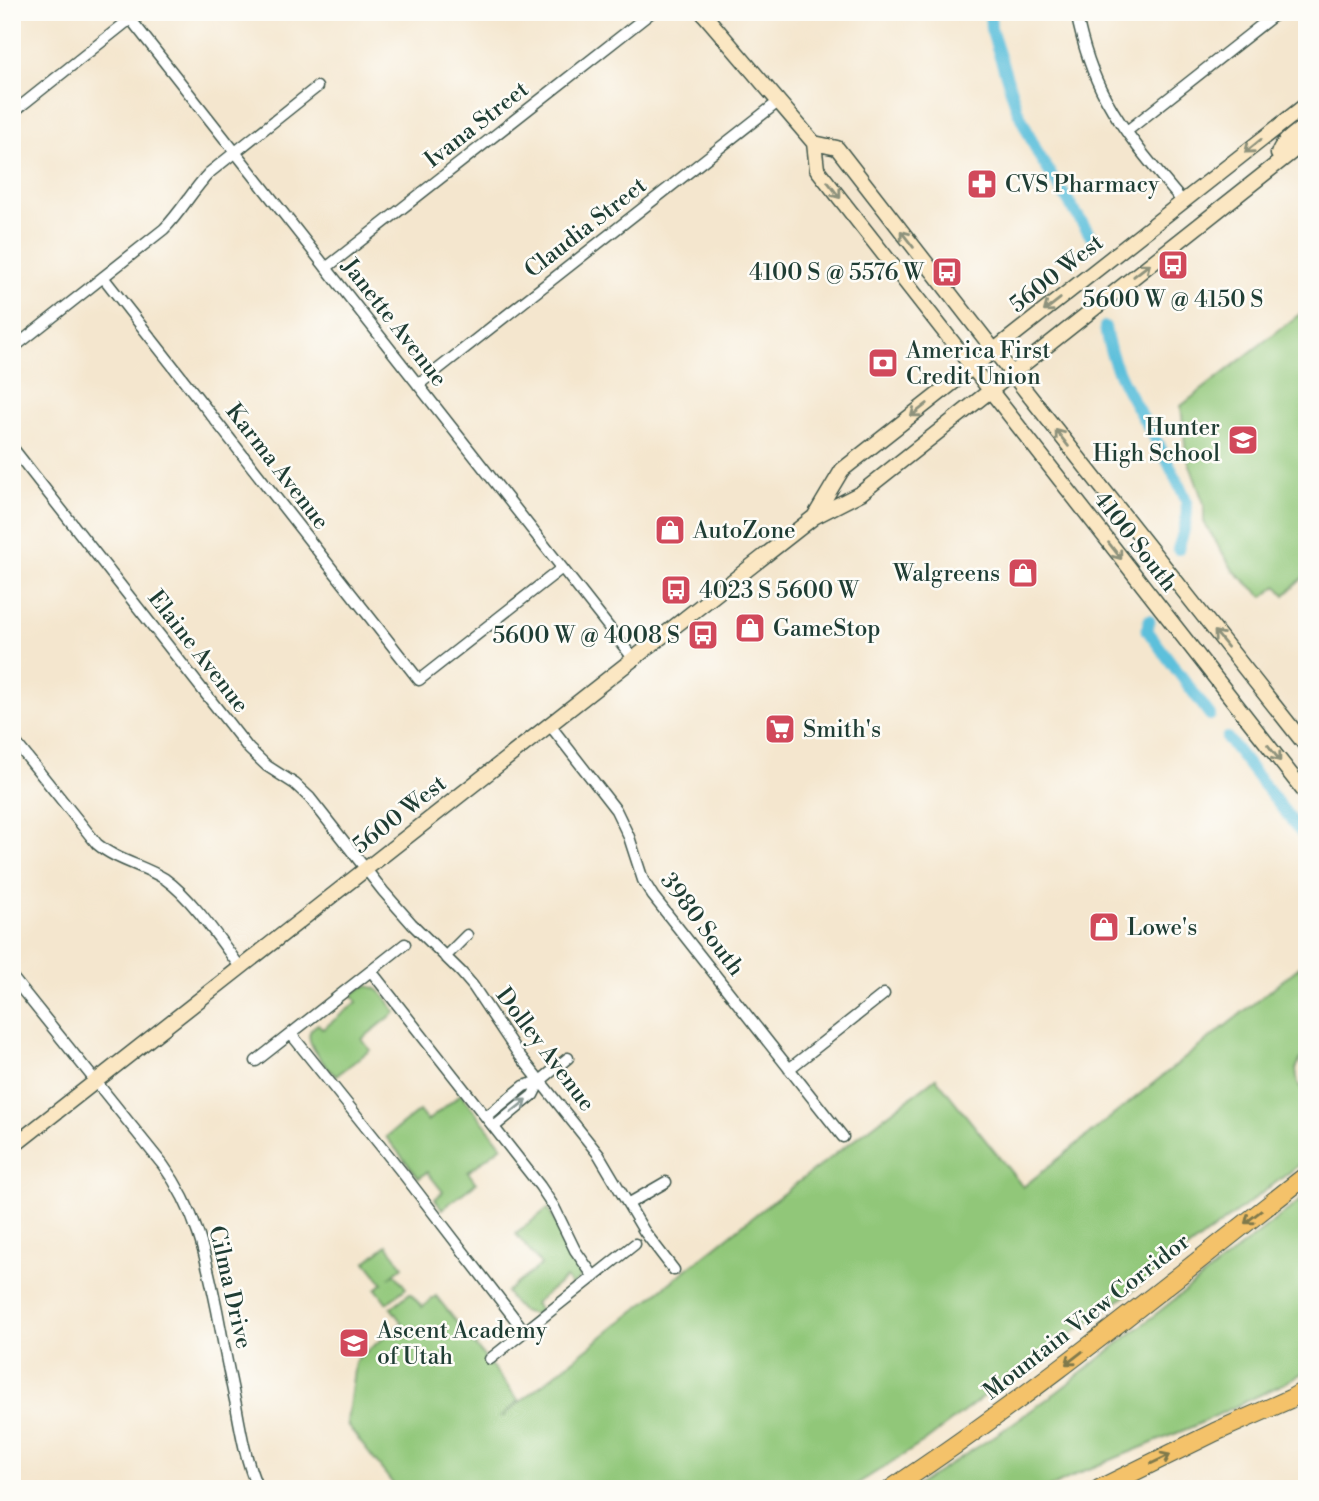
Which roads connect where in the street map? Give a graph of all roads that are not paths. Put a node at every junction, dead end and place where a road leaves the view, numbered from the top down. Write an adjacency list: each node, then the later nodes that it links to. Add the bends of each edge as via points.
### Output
1 (652, 12): 17 (street, Ivana Street)
2 (702, 12): 7 (main road, 4100 South)
3 (1076, 12): 11 (street, via 1098,83)
4 (1278, 12): 11 (street)
5 (131, 15): 9 (street); 14 (street, Janette Avenue)
6 (317, 87): 14 (street)
7 (778, 102): 13 (main road, 4100 South); 23 (street, Claudia Street)
8 (1307, 104): 16 (main road, 5600 West, one-way to 16)
9 (12, 113)
10 (1307, 124): 15 (main road, via 1283,144 1278,154)
11 (1127, 131): 16 (street)
12 (1307, 140): 15 (main road, 5600 West)
13 (814, 143): 20 (main road, 4100 South, one-way to 13, via 837,148); 21 (main road, 4100 South, one-way to 21, via 817,169)
14 (234, 152): 17 (street, Janette Avenue); 18 (street, via 209,173 164,229)
15 (1282, 159): 22 (main road, 5600 West, one-way to 15)
16 (1183, 202): 20 (main road, 5600 West, one-way to 20)
17 (326, 268): 23 (street, Janette Avenue)
18 (103, 277): 19 (street); 27 (street, Karma Avenue, via 419,681)
19 (12, 349)
20 (994, 351): 21 (main road, 5600 West); 22 (main road, 4100 South)
21 (972, 368): 24 (main road, 4100 South); 26 (main road, 5600 West, one-way to 26, via 842,470)
22 (1012, 373): 24 (main road, 5600 West); 31 (main road, 4100 South, one-way to 22)
23 (418, 385): 27 (street, Janette Avenue)
24 (990, 390): 26 (main road, 5600 West, via 860,493); 32 (main road, 4100 South, one-way to 32)
25 (12, 447): 33 (street, Elaine Avenue, via 249,749 310,798)
26 (814, 517): 28 (main road, 5600 West)
27 (562, 568): 28 (street, Janette Avenue)
28 (633, 658): 29 (main road, 5600 West)
29 (549, 724): 33 (main road, 5600 West); 44 (street, 3980 South, via 616,810 653,896)
30 (12, 738): 37 (street, via 97,844 180,891)
31 (1307, 747)
32 (1307, 794)
33 (366, 868): 36 (street, Dolley Avenue); 37 (main road, 5600 West)
34 (467, 935): 36 (street)
35 (405, 944): 38 (street)
36 (445, 957): 45 (street, Dolley Avenue, via 480,995)
37 (240, 967): 46 (main road, 5600 West)
38 (371, 971): 41 (street); 47 (street)
39 (12, 977): 46 (street, Cilma Drive)
40 (884, 994): 44 (street)
41 (291, 1034): 43 (street); 57 (street)
42 (568, 1058): 45 (street)
43 (256, 1061)
44 (789, 1069): 49 (street, 3980 South)
45 (540, 1081): 47 (street, via 524,1086); 48 (street, one-way to 45, via 533,1095); 53 (street, Dolley Avenue, via 599,1155)
46 (96, 1082): 50 (main road, 5600 West); 60 (street, Cilma Drive, via 170,1175 196,1225)
47 (486, 1117): 48 (street)
48 (494, 1127): 56 (street, via 550,1200)
49 (843, 1137)
50 (12, 1147)
51 (1307, 1175): 61 (highway, Mountain View Corridor, one-way to 61, via 1050,1376)
52 (666, 1182): 53 (street)
53 (628, 1203): 55 (street, Dolley Avenue)
54 (635, 1244): 56 (street)
55 (674, 1270)
56 (594, 1277): 57 (street)
57 (524, 1332): 58 (street)
58 (490, 1359)
59 (1307, 1390): 62 (highway, one-way to 59)
60 (258, 1489)
61 (891, 1489)
62 (1100, 1489)

